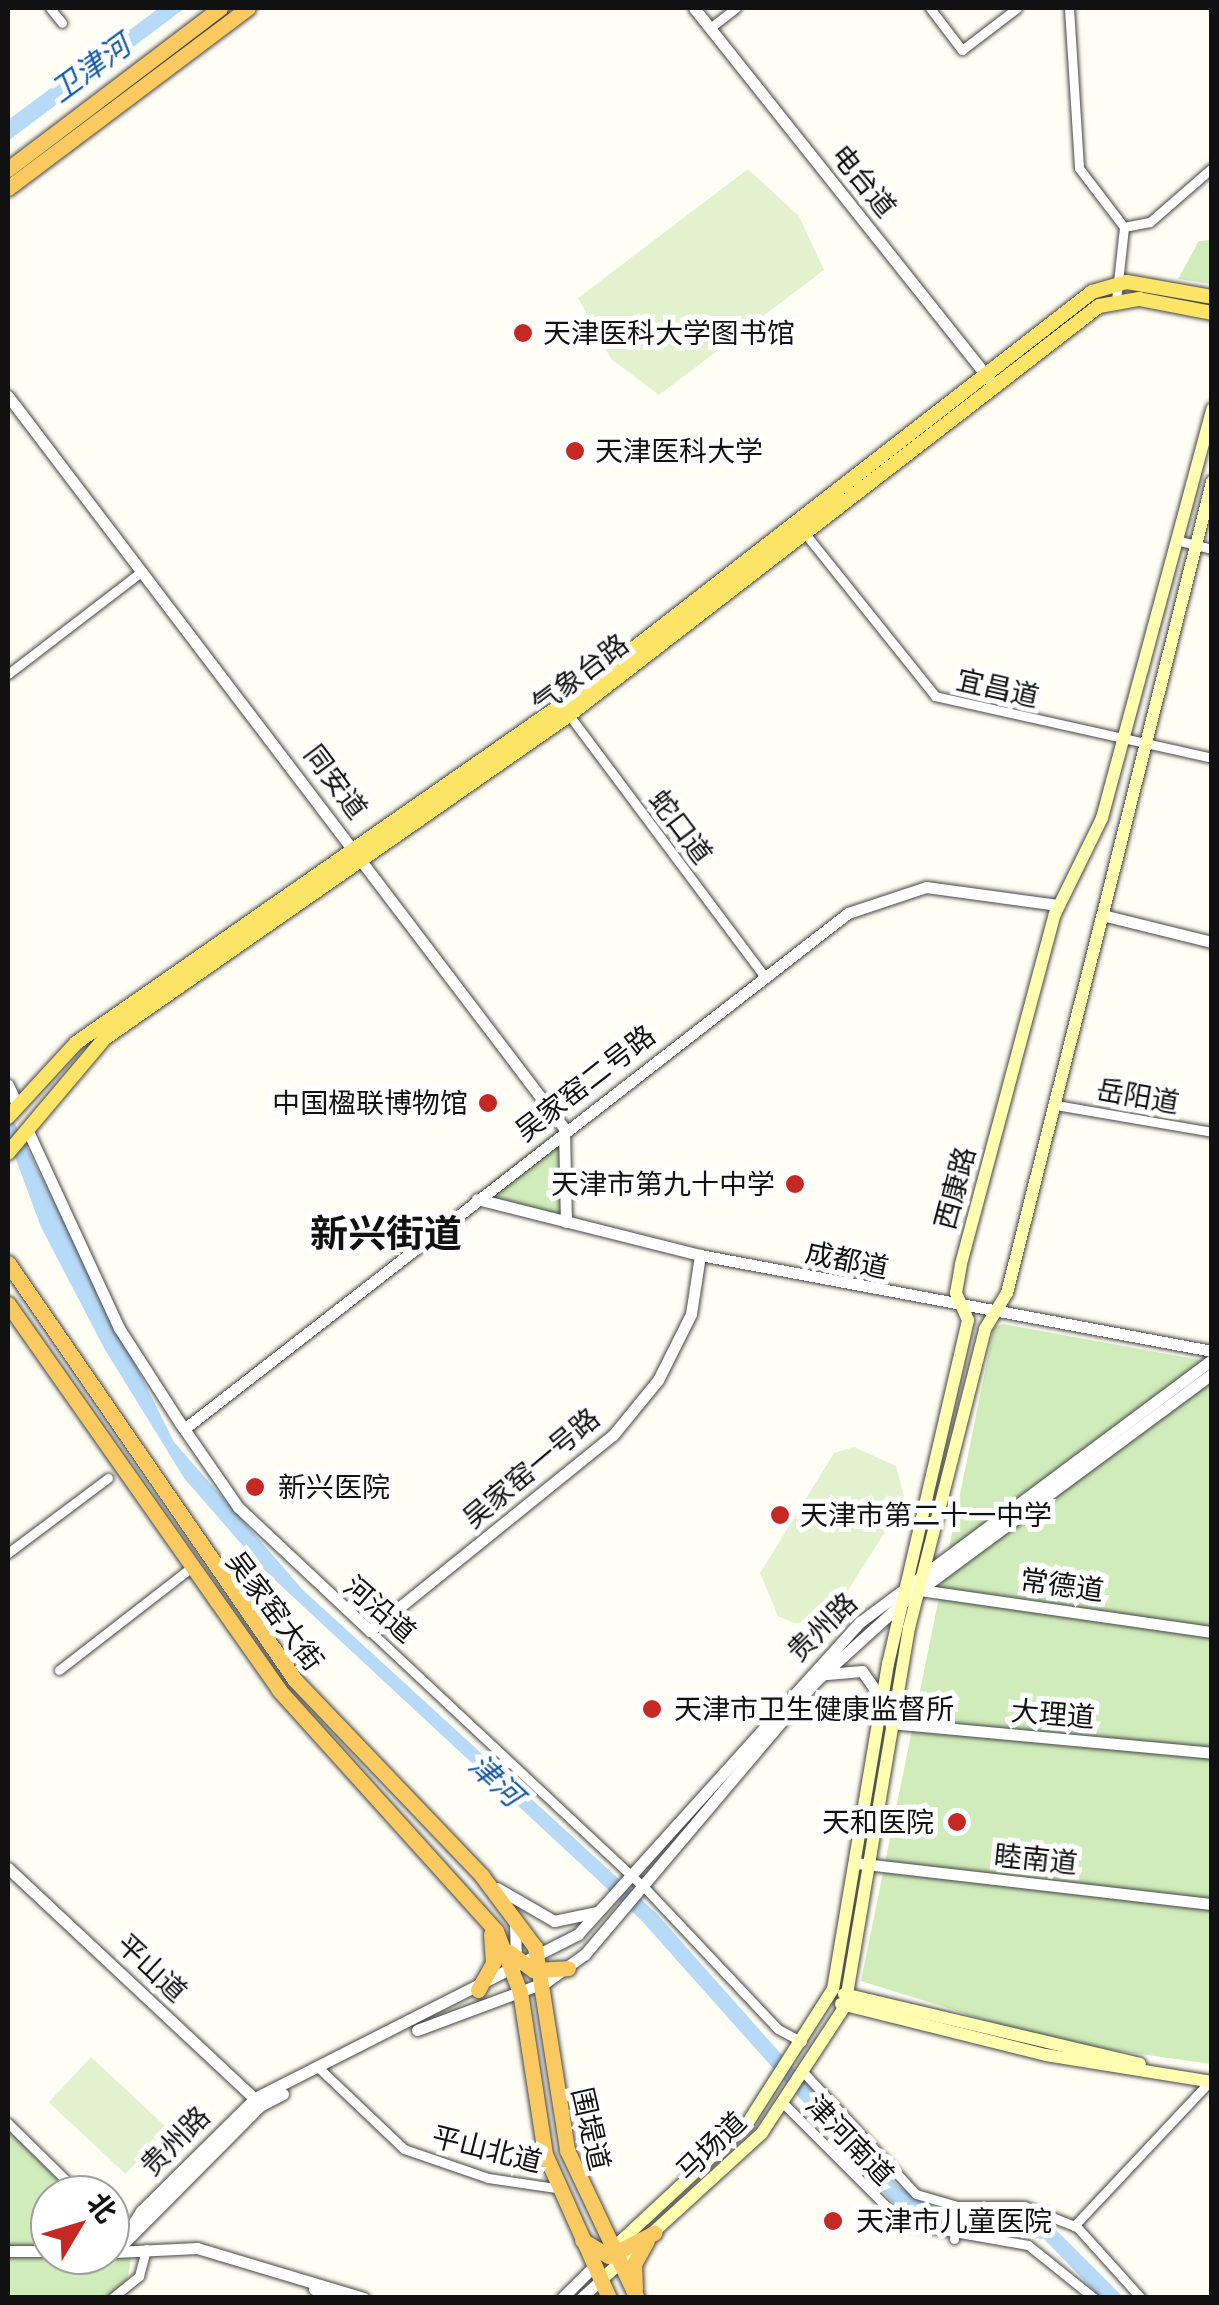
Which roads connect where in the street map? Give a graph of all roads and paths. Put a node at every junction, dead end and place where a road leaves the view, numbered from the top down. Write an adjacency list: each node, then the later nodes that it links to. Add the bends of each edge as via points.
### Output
1 (50, 8): 9 (street)
2 (220, 8): 12 (highway)
3 (248, 8): 15 (highway)
4 (694, 8): 10 (street, 电台道)
5 (736, 8): 10 (street)
6 (930, 8): 7 (street, via 962,50)
7 (1018, 8)
8 (1069, 8): 16 (street, via 1079,168)
9 (62, 23)
10 (710, 28): 21 (street, 电台道)
11 (1212, 168): 13 (street)
12 (8, 169)
13 (1200, 178): 14 (street); 16 (street, via 1150,222)
14 (1212, 182)
15 (8, 188)
16 (1124, 227): 17 (street)
17 (1116, 283): 18 (main road); 19 (street); 21 (main road, 气象台路)
18 (1212, 298)
19 (1116, 300): 20 (main road); 21 (main road, 气象台路)
20 (1212, 312)
21 (990, 380): 25 (main road, 气象台路); 26 (main road, 气象台路)
22 (8, 396): 30 (street, 同安道)
23 (1212, 408): 27 (main road, 西康路)
24 (1212, 482): 28 (main road, 西康路)
25 (794, 521): 26 (street, 宜昌道); 32 (main road, 气象台路)
26 (805, 533): 32 (main road, 气象台路); 33 (street, 宜昌道, via 935,696)
27 (1176, 540): 28 (street); 33 (main road, 西康路)
28 (1193, 546): 29 (street); 34 (main road, 西康路)
29 (1212, 550)
30 (142, 572): 31 (street); 36 (street, 同安道)
31 (8, 674)
32 (565, 710): 36 (main road, 气象台路); 40 (street, 蛇口道)
33 (1122, 740): 34 (street, 宜昌道); 37 (main road, 西康路, via 1082,873)
34 (1140, 743): 35 (street, 宜昌道); 38 (main road, 西康路, via 1107,871)
35 (1212, 758)
36 (356, 850): 43 (main road, 气象台路, via 76,1043); 44 (street, 同安道); 45 (main road, 气象台路, via 94,1046)
37 (1058, 906): 40 (street, 吴家窑二号路, via 938,888 895,892 848,914); 53 (main road, 西康路, via 960,1264)
38 (1106, 916): 39 (street); 42 (main road, 西康路)
39 (1212, 942)
40 (765, 977): 44 (street, 吴家窑二号路)
41 (8, 1085): 43 (street)
42 (1056, 1105): 46 (street, 岳阳道); 54 (main road, 西康路)
43 (13, 1110)
44 (564, 1128): 48 (street, 吴家窑二号路); 49 (street)
45 (26, 1131): 47 (main road, 气象台路); 60 (street, 河沿道, via 119,1328)
46 (1212, 1132)
47 (8, 1153)
48 (477, 1198): 49 (street, 成都道); 60 (street, 吴家窑二号路)
49 (566, 1222): 50 (street, 成都道)
50 (700, 1256): 53 (street, 成都道); 67 (street, 吴家窑一号路, via 691,1314 658,1380 614,1435)
51 (8, 1263): 76 (highway, 吴家窑大街, via 295,1680)
52 (8, 1304): 63 (highway, 吴家窑大街)
53 (965, 1310): 54 (street, 成都道); 65 (main road, 西康路)
54 (995, 1316): 55 (street, 成都道); 64 (main road, 西康路)
55 (1207, 1349)
56 (1212, 1360): 64 (street)
57 (1212, 1374): 59 (street, 贵州路)
58 (1212, 1387): 59 (street)
59 (1190, 1390): 65 (street, 贵州路)
60 (184, 1429): 67 (street, 河沿道, via 238,1507)
61 (108, 1478): 62 (street)
62 (8, 1554)
63 (188, 1569): 69 (street); 81 (highway, 吴家窑大街, via 279,1690)
64 (926, 1570): 65 (main road, 西康路)
65 (914, 1586): 66 (main road, 西康路); 68 (street, 常德道); 72 (main road, 西康路); 77 (street, 贵州路, via 815,1666)
66 (902, 1604): 70 (street, 贵州路); 71 (main road, 西康路)
67 (370, 1630): 77 (street, 河沿道)
68 (1212, 1632)
69 (59, 1670)
70 (815, 1682): 71 (street, via 862,1671); 78 (street, 贵州路)
71 (882, 1702): 74 (main road, 西康路)
72 (890, 1724): 73 (street, 大理道); 74 (main road, 西康路)
73 (1212, 1754)
74 (863, 1864): 79 (street, 睦南道); 83 (main road, 西康路); 87 (main road, 西康路, via 850,1894)
75 (8, 1868): 93 (street, 平山道)
76 (482, 1876): 80 (street, via 554,1921); 82 (highway, 吴家窑大街, via 512,1913)
77 (634, 1878): 78 (street, 河沿道); 80 (street, 贵州路)
78 (646, 1888): 84 (street, 贵州路); 89 (street, 河沿道, via 778,2030)
79 (1212, 1904)
80 (609, 1905): 82 (street, 贵州路)
81 (484, 1912): 82 (highway, 吴家窑大街); 86 (highway, via 494,1950)
82 (528, 1966): 84 (highway); 85 (highway, 吴家窑大街); 85 (street, 贵州路); 86 (street, 贵州路); 109 (highway, 围堤道, via 560,2124)
83 (852, 1966): 87 (main road, 西康路); 88 (main road, via 856,1986)
84 (568, 1968)
85 (520, 1992): 86 (street, 贵州路); 97 (highway, 围堤道)
86 (481, 1994): 90 (street, 贵州路)
87 (843, 1998): 88 (main road); 89 (main road, 马场道); 91 (main road, 马场道)
88 (873, 2006): 91 (main road, via 846,2022); 92 (main road)
89 (805, 2044): 101 (main road, 马场道, via 771,2094)
90 (322, 2072): 93 (street, 贵州路); 97 (street, 平山北道, via 404,2149 488,2178)
91 (806, 2075): 94 (main road, 马场道); 98 (street, via 916,2194)
92 (1211, 2080): 100 (street)
93 (257, 2102): 99 (street, 贵州路)
94 (785, 2105): 101 (main road, 马场道); 105 (street, 津河南道, via 904,2223)
95 (8, 2123): 96 (street)
96 (61, 2175)
97 (556, 2188): 109 (highway, 围堤道, via 570,2225)
98 (957, 2206): 100 (street, via 1005,2203); 105 (street)
99 (147, 2211): 102 (street, 贵州路); 103 (street, 贵州路); 108 (street, via 148,2241)
100 (1074, 2226): 118 (street)
101 (648, 2227): 109 (highway); 116 (highway, via 634,2264)
102 (130, 2229)
103 (134, 2232): 104 (street, 贵州路); 107 (street)
104 (130, 2235)
105 (954, 2239): 117 (street, 津河南道, via 1049,2253)
106 (130, 2250): 107 (street)
107 (145, 2251): 108 (street); 110 (street, via 139,2276)
108 (169, 2251): 111 (street, via 200,2254); 112 (street, via 226,2254)
109 (609, 2262): 113 (street); 114 (street); 115 (highway, 围堤道); 116 (highway, 围堤道)
110 (112, 2298)
111 (338, 2298)
112 (364, 2298)
113 (562, 2298)
114 (581, 2298)
115 (610, 2298)
116 (637, 2298)
117 (1094, 2298)
118 (1140, 2298)

